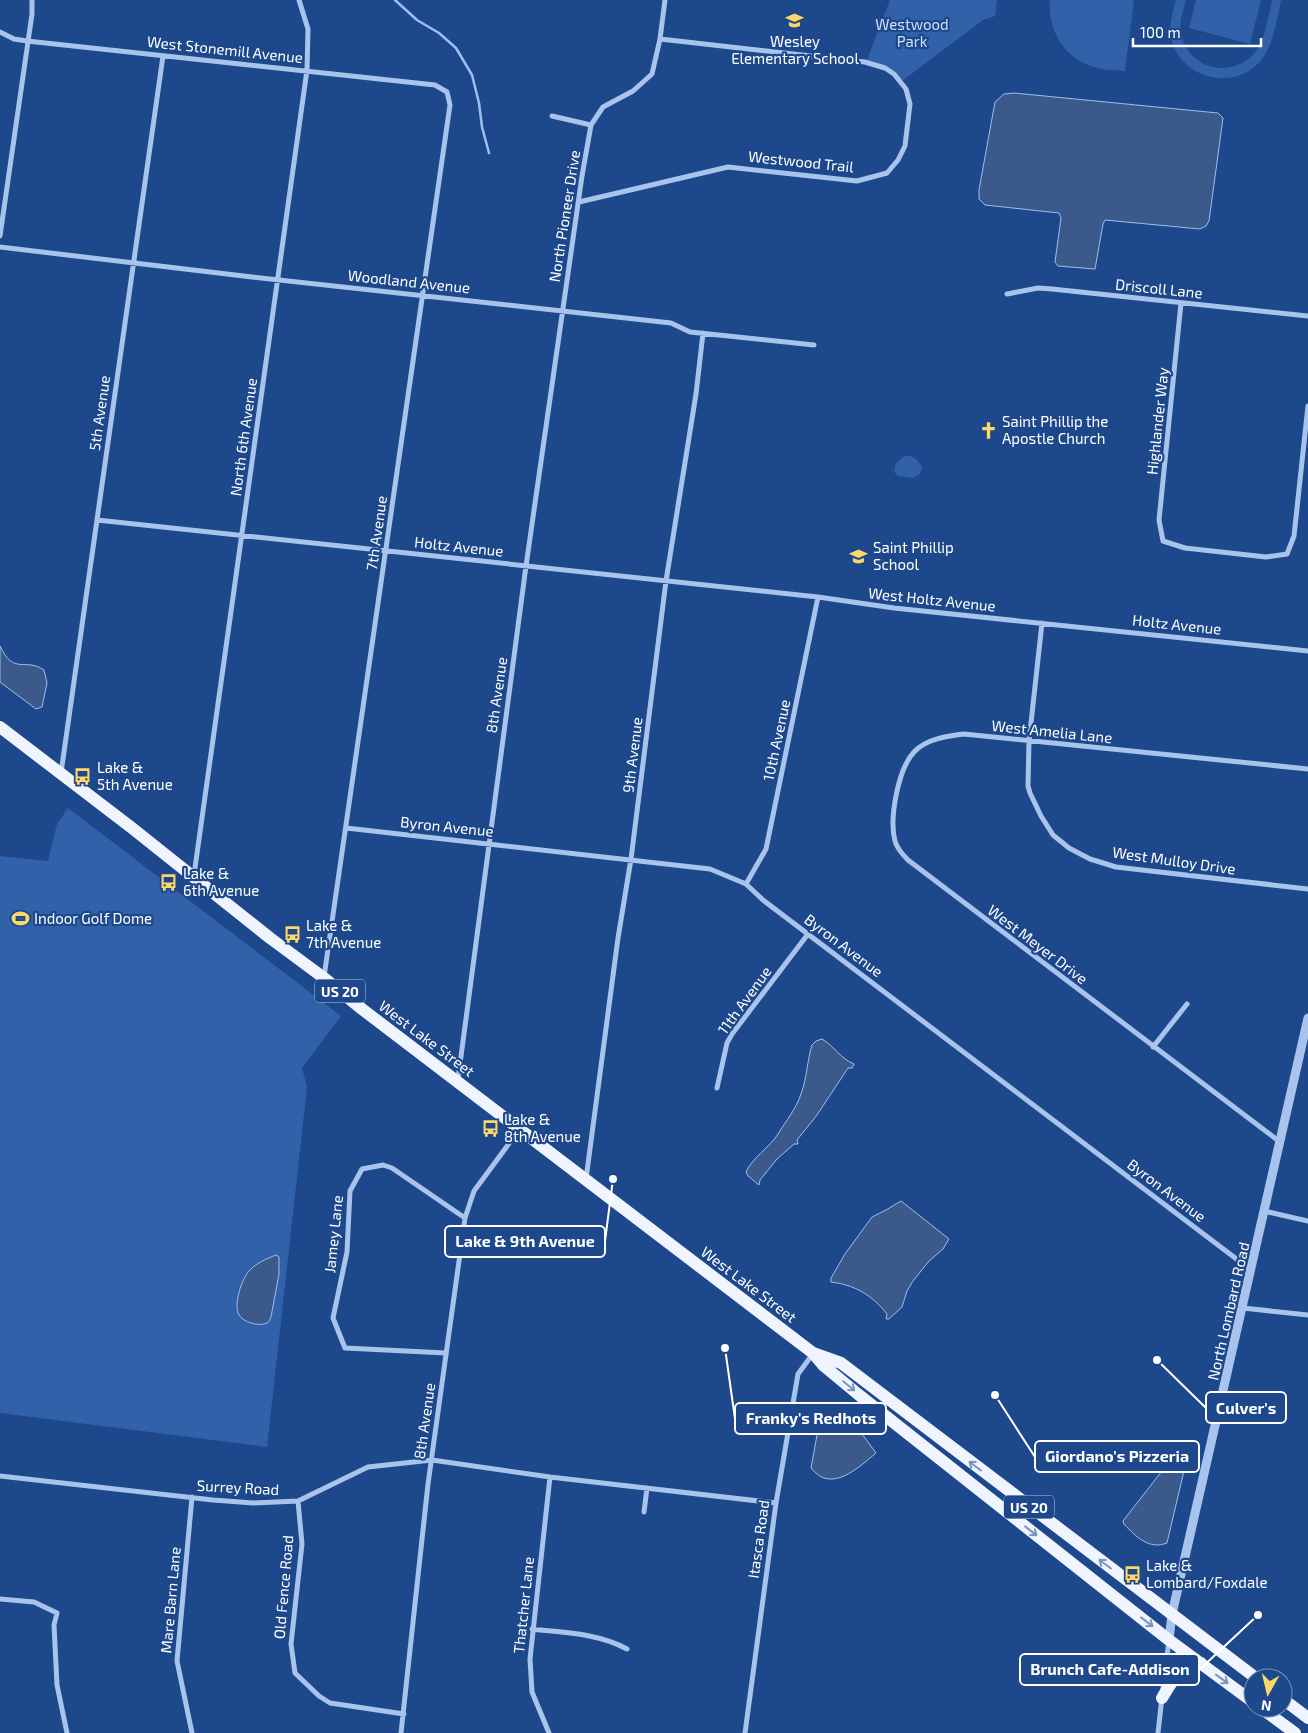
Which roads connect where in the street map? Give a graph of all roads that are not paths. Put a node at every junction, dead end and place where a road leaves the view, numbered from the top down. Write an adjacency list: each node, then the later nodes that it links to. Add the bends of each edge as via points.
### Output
1 (32, 0): 6 (street)
2 (299, 0): 8 (street, North 6th Avenue, via 308,29)
3 (665, 0): 5 (street, North Pioneer Drive)
4 (0, 32): 6 (street, West Stonemill Avenue)
5 (660, 39): 11 (street, North Pioneer Drive, via 652,74 633,91 603,107); 12 (street, Westwood Trail, via 865,62 885,68 906,89 910,104 904,146 898,160 887,173 857,181 734,166)
6 (27, 41): 7 (street, West Stonemill Avenue); 13 (street)
7 (163, 56): 8 (street, West Stonemill Avenue); 15 (street, 5th Avenue)
8 (308, 70): 9 (street, West Stonemill Avenue, via 436,85); 16 (street, North 6th Avenue)
9 (447, 92): 18 (street, 7th Avenue, via 450,105)
10 (552, 116): 11 (street)
11 (591, 125): 12 (street, North Pioneer Drive)
12 (579, 202): 20 (street, North Pioneer Drive)
13 (0, 236)
14 (0, 246): 15 (street, Woodland Avenue)
15 (134, 263): 16 (street, Woodland Avenue); 27 (street, 5th Avenue)
16 (278, 280): 18 (street, Woodland Avenue); 28 (street, North 6th Avenue)
17 (1007, 294): 19 (street, Driscoll Lane, via 1038,288)
18 (423, 295): 20 (street, Woodland Avenue); 29 (street, 7th Avenue)
19 (1181, 303): 21 (street, Driscoll Lane); 25 (street, Highlander Way, via 1159,520 1163,541 1185,548 1266,557 1287,554 1294,536)
20 (563, 311): 22 (street, Woodland Avenue, via 671,323 690,332); 30 (street, 8th Avenue)
21 (1308, 316)
22 (703, 333): 23 (street, Woodland Avenue); 31 (street, 9th Avenue)
23 (814, 345)
24 (1308, 406): 25 (street)
25 (1301, 478): 26 (street)
26 (1308, 478)
27 (97, 520): 28 (street, Holtz Avenue); 38 (street, 5th Avenue)
28 (242, 535): 29 (street, Holtz Avenue); 43 (street, North 6th Avenue)
29 (386, 551): 30 (street, Holtz Avenue); 39 (street, 7th Avenue)
30 (526, 566): 31 (street, Holtz Avenue); 40 (street, 8th Avenue)
31 (666, 581): 32 (street, Holtz Avenue); 41 (street, 9th Avenue)
32 (818, 597): 33 (street, West Holtz Avenue); 44 (street, 10th Avenue, via 766,849)
33 (1042, 623): 34 (street, Holtz Avenue); 36 (street, West Mulloy Drive)
34 (1308, 651)
35 (0, 727): 38 (main road, West Lake Street / US 20)
36 (1029, 741): 37 (street, West Amelia Lane); 42 (street, West Amelia Lane, via 964,734 924,744 913,753 903,771 894,807 895,841); 45 (street, West Mulloy Drive, via 1028,786 1041,816 1053,835 1090,860 1128,869)
37 (1308, 769)
38 (61, 774): 43 (main road, West Lake Street / US 20)
39 (346, 828): 40 (street, Byron Avenue); 47 (street, 7th Avenue)
40 (489, 844): 41 (street, Byron Avenue); 51 (street, 8th Avenue)
41 (631, 859): 44 (street, Byron Avenue, via 710,868); 55 (street, 9th Avenue)
42 (908, 860): 50 (street, West Meyer Drive)
43 (193, 878): 47 (main road, West Lake Street / US 20)
44 (746, 884): 46 (street, Byron Avenue)
45 (1308, 889)
46 (808, 934): 52 (street, 11th Avenue, via 732,1034); 59 (street, Byron Avenue)
47 (324, 978): 51 (main road, West Lake Street / US 20)
48 (1187, 1004): 50 (street)
49 (1308, 1018): 54 (street, North Lombard Road)
50 (1153, 1047): 54 (street, West Meyer Drive)
51 (457, 1082): 53 (main road, West Lake Street / US 20)
52 (717, 1088)
53 (520, 1129): 55 (main road, West Lake Street / US 20); 57 (street, 8th Avenue, via 474,1191)
54 (1280, 1142): 56 (street, North Lombard Road)
55 (586, 1180): 63 (main road, West Lake Street / US 20)
56 (1263, 1211): 58 (street); 59 (street, North Lombard Road)
57 (465, 1218): 62 (street, 8th Avenue); 62 (street, Jamey Lane, via 383,1165 362,1170 350,1191 347,1252 332,1318 344,1348)
58 (1308, 1221)
59 (1252, 1270): 60 (street, North Lombard Road)
60 (1243, 1308): 61 (street); 73 (street, North Lombard Road)
61 (1308, 1315)
62 (446, 1353): 64 (street, 8th Avenue)
63 (813, 1353): 70 (street, Itasca Road, via 798,1374); 73 (main road, West Lake Street / US 20, one-way to 63, via 841,1363); 75 (main road, West Lake Street / US 20, one-way to 75, via 837,1377)
64 (432, 1460): 66 (street, Surrey Road); 69 (street, Surrey Road, via 368,1467); 82 (street, 8th Avenue)
65 (0, 1476): 68 (street, Surrey Road)
66 (550, 1477): 67 (street, Surrey Road); 74 (street, Thatcher Lane)
67 (646, 1488): 70 (street, Surrey Road); 71 (street)
68 (192, 1497): 69 (street, Surrey Road, via 254,1503); 86 (street, Mare Barn Lane, via 178,1660)
69 (298, 1501): 82 (street, Old Fence Road, via 302,1544 291,1644 295,1673 330,1703)
70 (776, 1503): 89 (street, Itasca Road)
71 (644, 1512)
72 (0, 1600): 85 (street, via 34,1602 57,1613 54,1625 57,1685)
73 (1172, 1614): 75 (street, North Lombard Road); 78 (main road, West Lake Street / US 20)
74 (532, 1630): 76 (street, via 590,1636); 88 (street, Thatcher Lane, via 532,1692)
75 (1169, 1640): 77 (main road, West Lake Street / US 20); 80 (street)
76 (627, 1649)
77 (1201, 1663): 79 (main road, West Lake Street / US 20, one-way to 79); 80 (main road, via 1180,1672)
78 (1243, 1668)
79 (1243, 1694)
80 (1162, 1698): 90 (street)
81 (1293, 1707): 84 (main road)
82 (404, 1714): 87 (street, 8th Avenue)
83 (1275, 1718): 91 (main road)
84 (1308, 1718)
85 (67, 1733)
86 (192, 1733)
87 (401, 1733)
88 (549, 1733)
89 (745, 1733)
90 (1158, 1733)
91 (1295, 1733)

